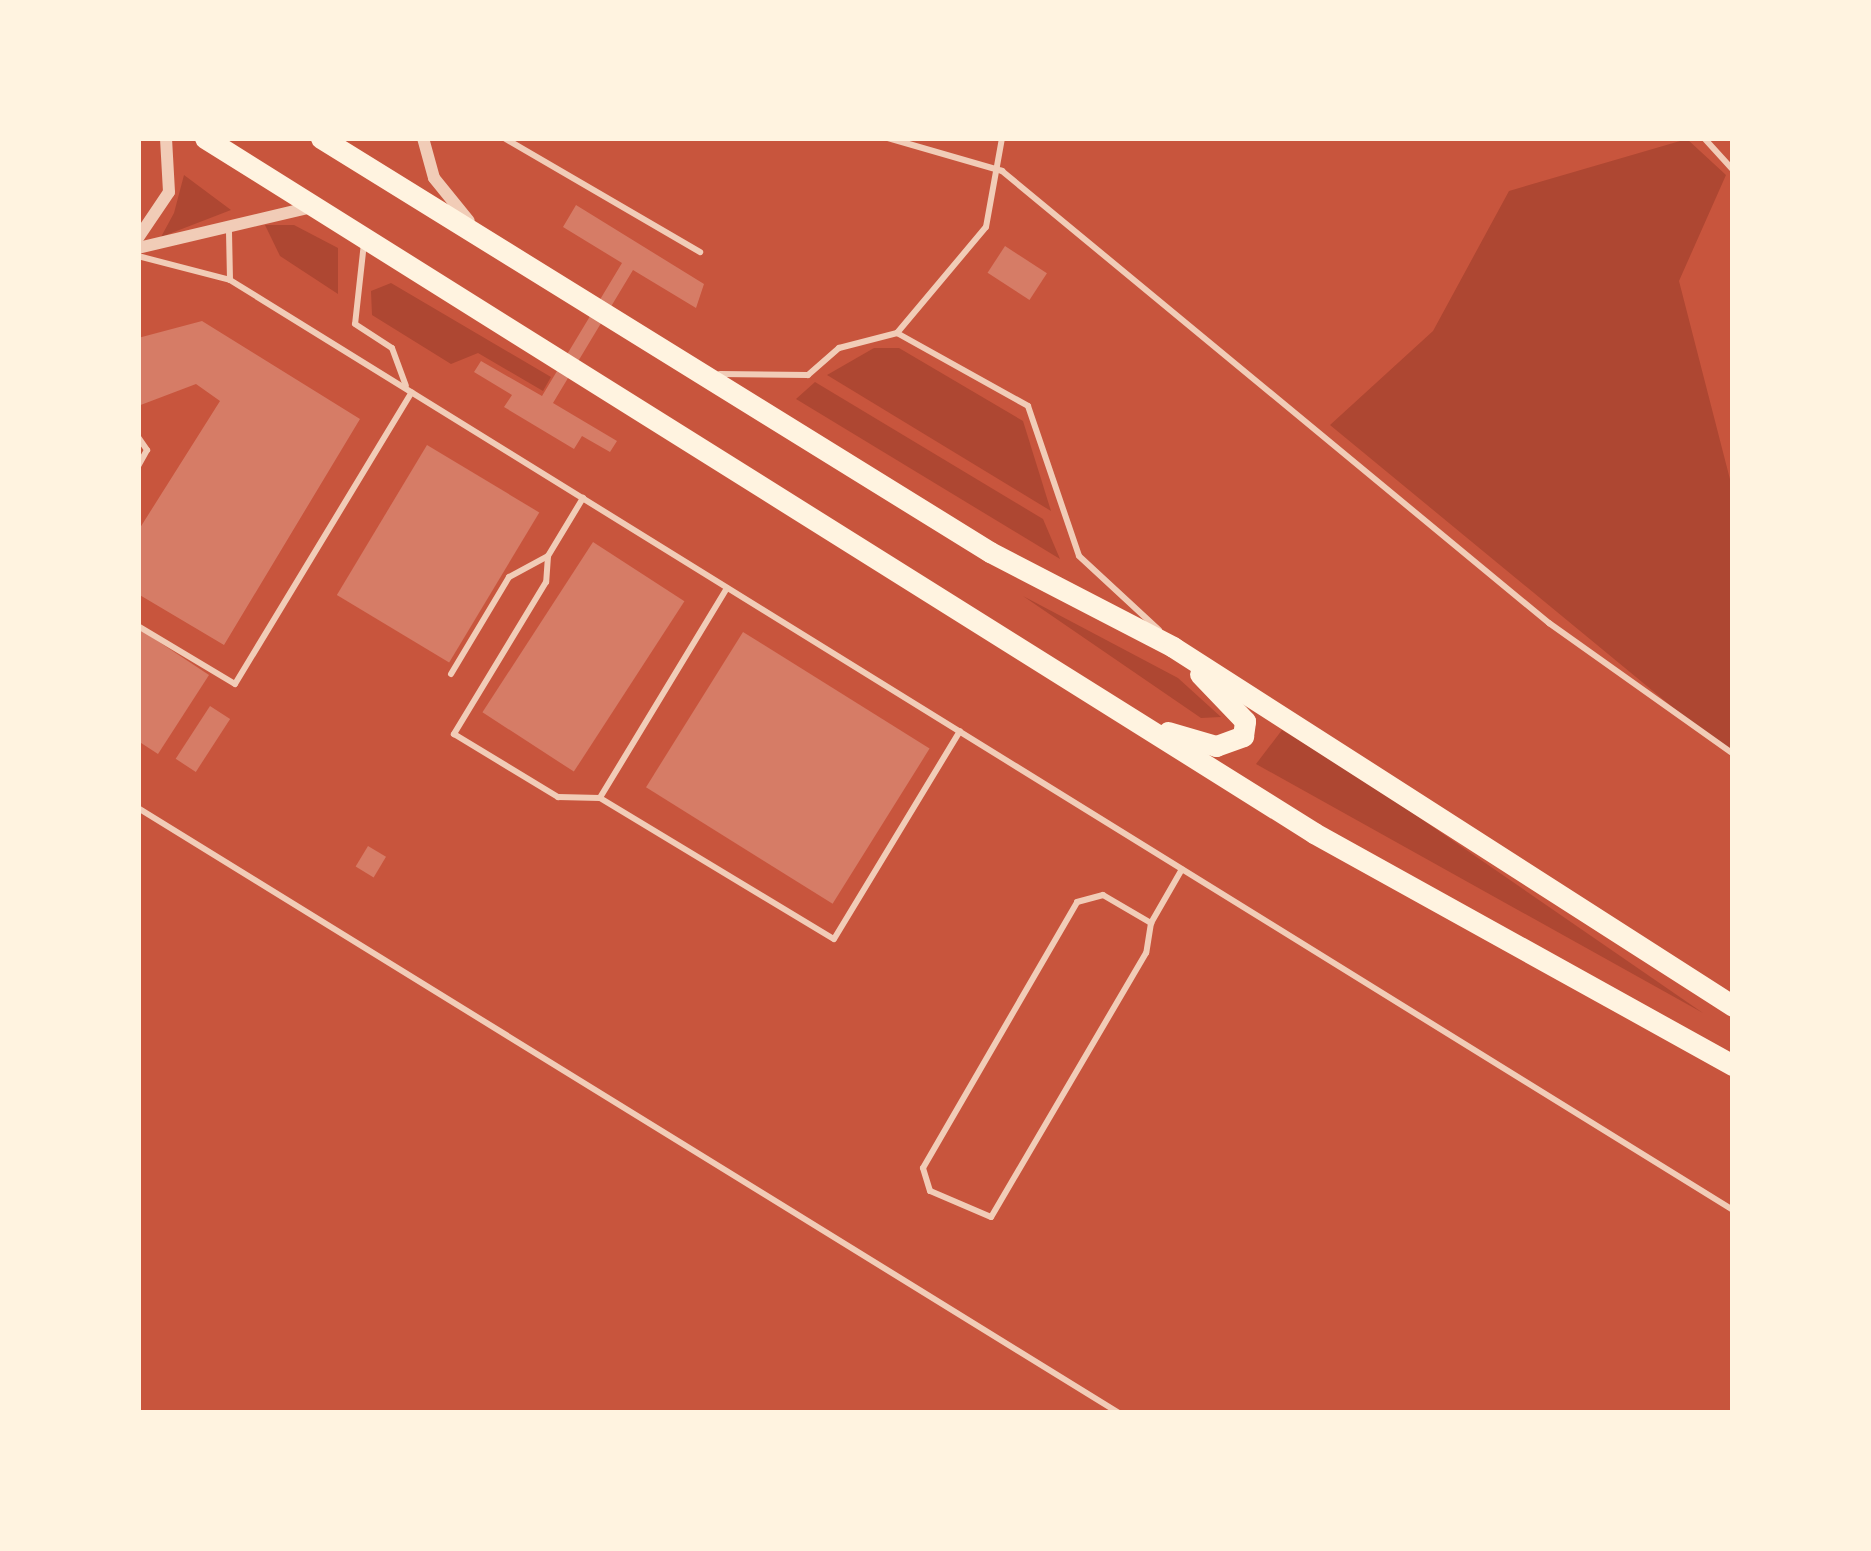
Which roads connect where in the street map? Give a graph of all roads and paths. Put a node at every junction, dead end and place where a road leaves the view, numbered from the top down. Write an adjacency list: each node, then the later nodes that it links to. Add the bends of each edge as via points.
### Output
1 (166, 138): 13 (street, via 169,192)
2 (206, 138): 11 (main road)
3 (321, 138): 17 (main road)
4 (423, 138): 17 (street, via 459,213)
5 (504, 138): 16 (lane)
6 (888, 138): 10 (lane)
7 (1002, 138): 10 (lane)
8 (1704, 138): 9 (lane)
9 (1733, 170)
10 (1002, 172): 19 (lane, via 986,226); 32 (lane, via 1549,623)
11 (313, 207): 12 (street); 14 (main road)
12 (248, 216): 15 (street); 18 (lane, via 225,235)
13 (138, 238)
14 (365, 239): 21 (lane, via 356,324 392,348); 30 (main road)
15 (138, 252): 18 (lane)
16 (700, 252)
17 (529, 272): 20 (main road)
18 (230, 280): 21 (lane)
19 (897, 333): 20 (lane, via 839,348 808,375 724,376); 28 (lane, via 1028,406 1079,556)
20 (673, 359): 28 (main road, via 990,552)
21 (410, 391): 24 (lane); 27 (lane, via 235,684)
22 (138, 437): 23 (lane, via 147,450)
23 (138, 466)
24 (583, 498): 25 (lane); 26 (lane)
25 (548, 556): 29 (lane, via 509,577); 33 (lane, via 546,583 454,734 558,797)
26 (728, 588): 31 (lane); 33 (lane)
27 (138, 626)
28 (1173, 647): 30 (main road, via 1235,708 1243,736 1216,746); 37 (main road)
29 (451, 674)
30 (1122, 715): 38 (main road)
31 (960, 731): 33 (lane, via 834,939); 35 (lane)
32 (1733, 754)
33 (600, 798)
34 (138, 808): 40 (lane)
35 (1182, 869): 36 (lane); 39 (lane)
36 (1151, 922): 36 (lane, via 1103,895 1077,902 923,1168 930,1191 992,1217 1147,952)
37 (1733, 1006)
38 (1733, 1065)
39 (1733, 1210)
40 (1119, 1413)

